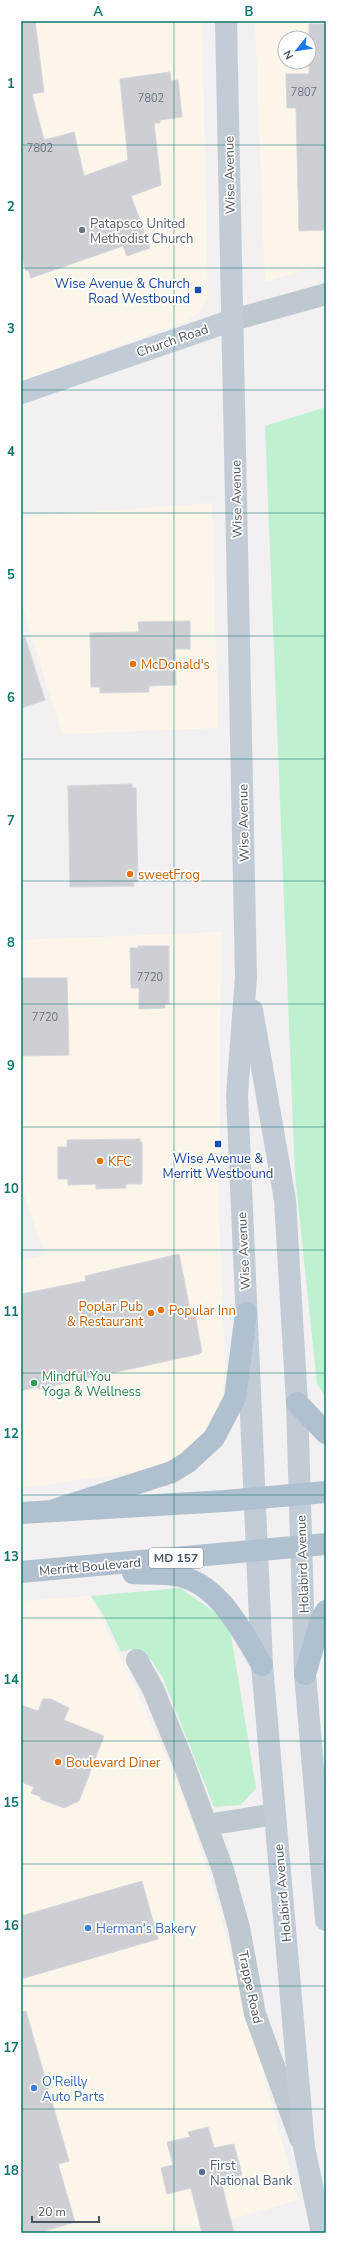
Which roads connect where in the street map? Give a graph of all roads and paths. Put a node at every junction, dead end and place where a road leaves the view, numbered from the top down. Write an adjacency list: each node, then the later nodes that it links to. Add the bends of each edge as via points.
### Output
1 (226, 21): 3 (main road, Wise Avenue)
2 (326, 294): 3 (street, Church Road)
3 (233, 320): 4 (main road, Church Road); 5 (main road, Wise Avenue)
4 (21, 393)
5 (246, 977): 6 (main road, Wise Avenue, via 237,1095); 7 (main road, Wise Avenue, via 284,1200)
6 (246, 1313): 11 (main road, Wise Avenue); 12 (main road, via 235,1398 214,1438 188,1462 172,1472)
7 (297, 1403): 8 (main road); 10 (main road, Wise Avenue)
8 (326, 1433)
9 (326, 1492): 10 (main road)
10 (300, 1495): 11 (main road); 15 (main road, Holabird Avenue)
11 (254, 1498): 12 (main road); 16 (main road, Wise Avenue)
12 (54, 1510): 13 (main road)
13 (21, 1513)
14 (326, 1544): 15 (main road, Merritt Boulevard / MD 157)
15 (301, 1546): 16 (main road, Merritt Boulevard / MD 157); 22 (main road, Holabird Avenue)
16 (256, 1550): 17 (main road, Merritt Boulevard / MD 157); 21 (main road, Holabird Avenue)
17 (50, 1569): 18 (main road, Merritt Boulevard / MD 157); 21 (main road, via 175,1575 193,1582 209,1591 233,1616)
18 (21, 1572)
19 (326, 1611): 22 (main road)
20 (137, 1660): 24 (street, Trappe Road, via 153,1689)
21 (262, 1665): 23 (main road, Holabird Avenue)
22 (304, 1674): 25 (main road, Holabird Avenue)
23 (275, 1814): 24 (street); 26 (main road, Holabird Avenue)
24 (207, 1825): 26 (street, Trappe Road, via 239,1928 255,2014)
25 (326, 1920)
26 (304, 2147): 27 (main road, Holabird Avenue)
27 (322, 2233)

